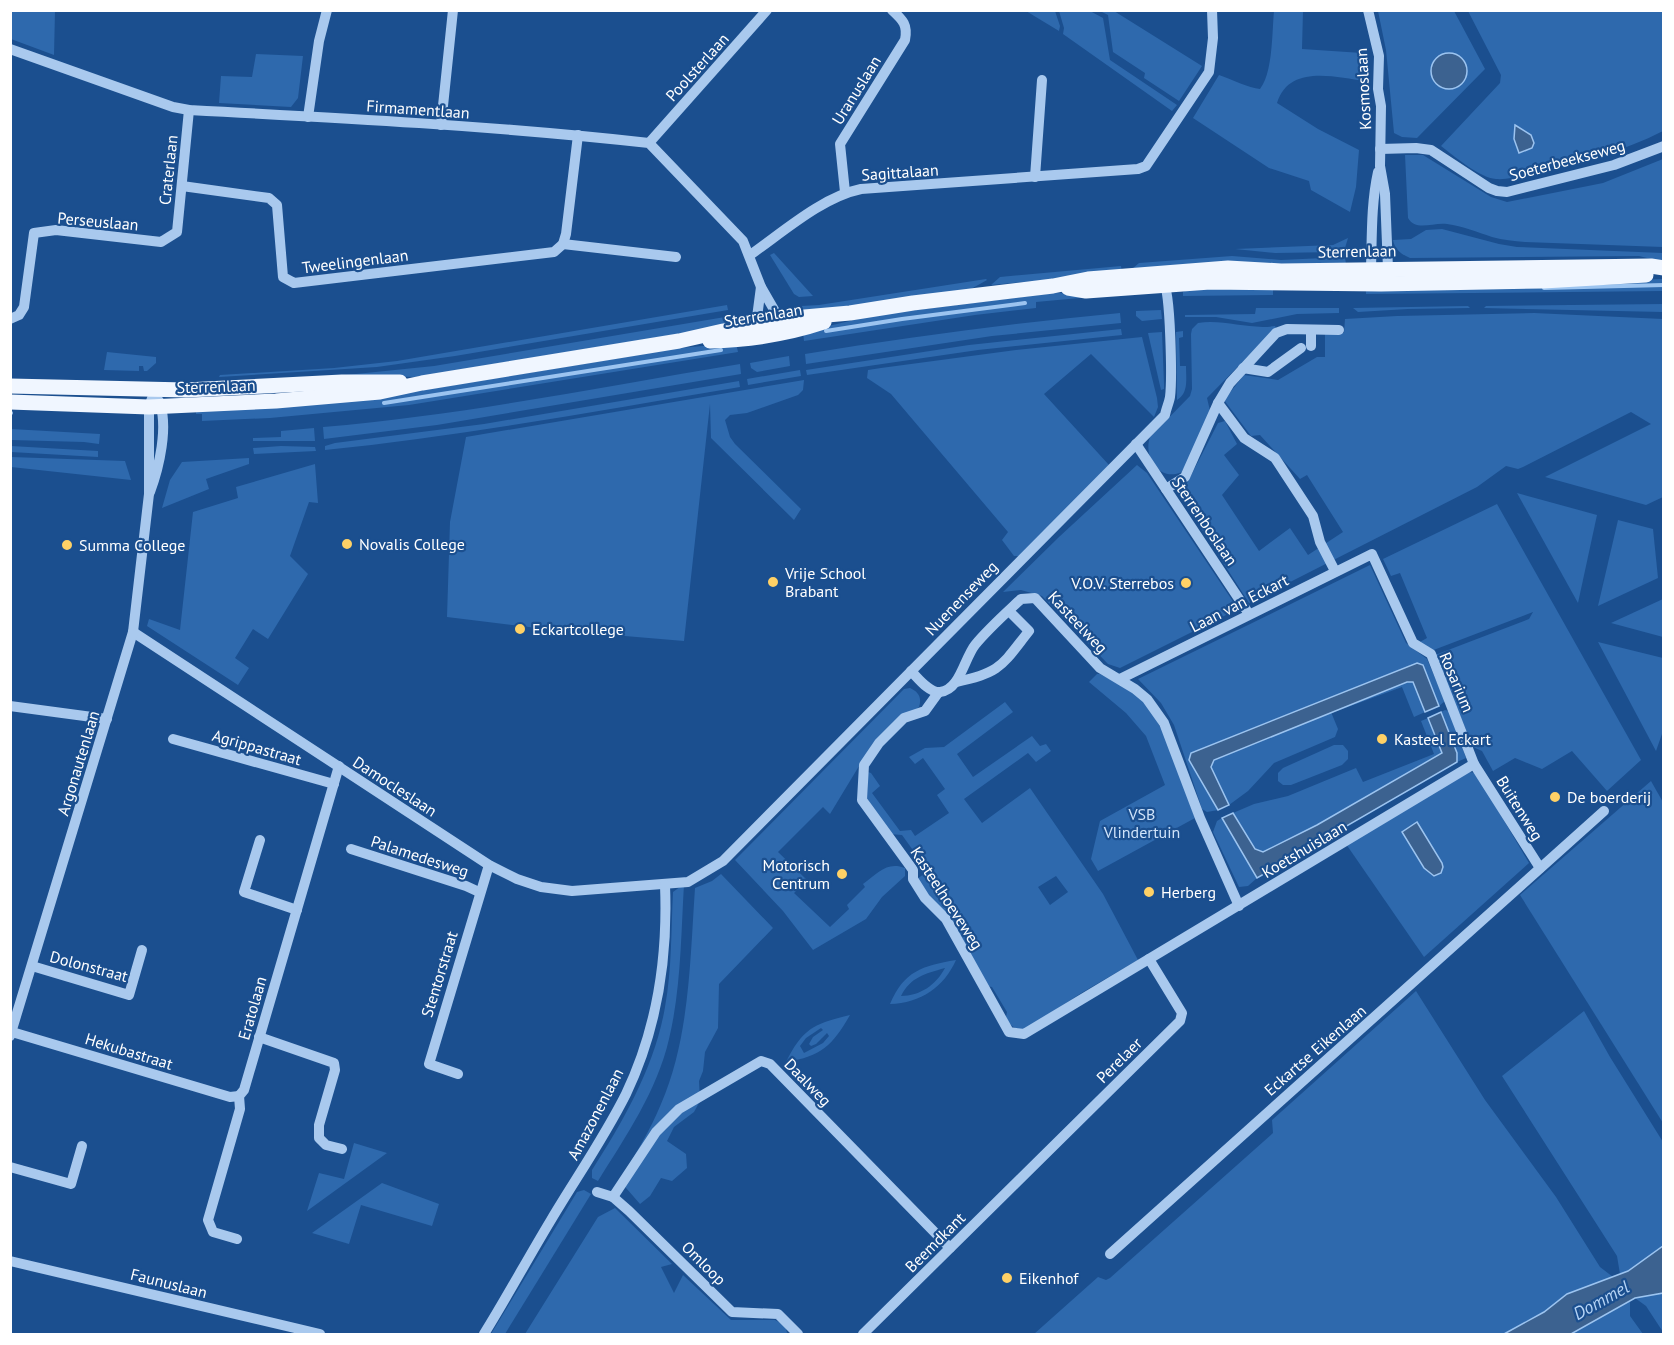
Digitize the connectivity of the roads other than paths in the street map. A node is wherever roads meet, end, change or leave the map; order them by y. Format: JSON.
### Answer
{"nodes":[{"id":1,"x":327,"y":10,"type":"edge"},
{"id":2,"x":453,"y":10,"type":"edge"},
{"id":3,"x":767,"y":10,"type":"edge"},
{"id":4,"x":892,"y":10,"type":"edge"},
{"id":5,"x":1212,"y":10,"type":"edge"},
{"id":6,"x":1368,"y":10,"type":"edge"},
{"id":7,"x":10,"y":49,"type":"edge"},
{"id":8,"x":1042,"y":80,"type":"dead end"},
{"id":9,"x":189,"y":110,"type":"junction"},
{"id":10,"x":308,"y":117,"type":"junction"},
{"id":11,"x":441,"y":125,"type":"junction"},
{"id":12,"x":578,"y":135,"type":"junction"},
{"id":13,"x":649,"y":143,"type":"junction"},
{"id":14,"x":1664,"y":146,"type":"edge"},
{"id":15,"x":1380,"y":149,"type":"junction"},
{"id":16,"x":1380,"y":166,"type":"junction"},
{"id":17,"x":1035,"y":177,"type":"junction"},
{"id":18,"x":182,"y":186,"type":"junction"},
{"id":19,"x":845,"y":192,"type":"junction"},
{"id":20,"x":177,"y":232,"type":"joint"},
{"id":21,"x":563,"y":244,"type":"junction"},
{"id":22,"x":750,"y":255,"type":"junction"},
{"id":23,"x":676,"y":257,"type":"dead end"},
{"id":24,"x":1664,"y":268,"type":"edge"},
{"id":25,"x":1371,"y":269,"type":"junction"},
{"id":26,"x":1388,"y":269,"type":"junction"},
{"id":27,"x":1664,"y":274,"type":"edge"},
{"id":28,"x":1161,"y":279,"type":"junction"},
{"id":29,"x":1382,"y":284,"type":"junction"},
{"id":30,"x":761,"y":287,"type":"junction"},
{"id":31,"x":850,"y":313,"type":"junction"},
{"id":32,"x":10,"y":319,"type":"edge"},
{"id":33,"x":780,"y":320,"type":"junction"},
{"id":34,"x":756,"y":325,"type":"junction"},
{"id":35,"x":1311,"y":330,"type":"junction"},
{"id":36,"x":1339,"y":330,"type":"dead end"},
{"id":37,"x":679,"y":341,"type":"junction"},
{"id":38,"x":1243,"y":368,"type":"junction"},
{"id":39,"x":422,"y":383,"type":"junction"},
{"id":40,"x":10,"y":386,"type":"edge"},
{"id":41,"x":155,"y":390,"type":"junction"},
{"id":42,"x":10,"y":402,"type":"edge"},
{"id":43,"x":1218,"y":403,"type":"junction"},
{"id":44,"x":155,"y":406,"type":"junction"},
{"id":45,"x":1136,"y":444,"type":"junction"},
{"id":46,"x":1166,"y":489,"type":"junction"},
{"id":47,"x":1372,"y":554,"type":"joint"},
{"id":48,"x":1335,"y":571,"type":"junction"},
{"id":49,"x":1009,"y":611,"type":"junction"},
{"id":50,"x":1249,"y":614,"type":"junction"},
{"id":51,"x":133,"y":632,"type":"junction"},
{"id":52,"x":911,"y":670,"type":"junction"},
{"id":53,"x":1120,"y":679,"type":"junction"},
{"id":54,"x":956,"y":682,"type":"junction"},
{"id":55,"x":938,"y":693,"type":"junction"},
{"id":56,"x":10,"y":706,"type":"edge"},
{"id":57,"x":107,"y":719,"type":"junction"},
{"id":58,"x":173,"y":739,"type":"dead end"},
{"id":59,"x":1474,"y":764,"type":"junction"},
{"id":60,"x":339,"y":766,"type":"junction"},
{"id":61,"x":334,"y":784,"type":"junction"},
{"id":62,"x":1604,"y":811,"type":"dead end"},
{"id":63,"x":260,"y":840,"type":"dead end"},
{"id":64,"x":351,"y":849,"type":"dead end"},
{"id":65,"x":489,"y":865,"type":"junction"},
{"id":66,"x":1540,"y":868,"type":"junction"},
{"id":67,"x":665,"y":885,"type":"junction"},
{"id":68,"x":479,"y":892,"type":"junction"},
{"id":69,"x":1239,"y":906,"type":"junction"},
{"id":70,"x":297,"y":910,"type":"junction"},
{"id":71,"x":142,"y":950,"type":"dead end"},
{"id":72,"x":1149,"y":959,"type":"junction"},
{"id":73,"x":32,"y":966,"type":"junction"},
{"id":74,"x":11,"y":1034,"type":"edge"},
{"id":75,"x":259,"y":1038,"type":"junction"},
{"id":76,"x":458,"y":1074,"type":"dead end"},
{"id":77,"x":238,"y":1096,"type":"junction"},
{"id":78,"x":82,"y":1146,"type":"dead end"},
{"id":79,"x":342,"y":1149,"type":"dead end"},
{"id":80,"x":10,"y":1167,"type":"edge"},
{"id":81,"x":1028,"y":1172,"type":"joint"},
{"id":82,"x":597,"y":1192,"type":"dead end"},
{"id":83,"x":613,"y":1197,"type":"junction"},
{"id":84,"x":237,"y":1239,"type":"dead end"},
{"id":85,"x":950,"y":1248,"type":"junction"},
{"id":86,"x":1110,"y":1254,"type":"dead end"},
{"id":87,"x":10,"y":1261,"type":"edge"},
{"id":88,"x":320,"y":1335,"type":"edge"},
{"id":89,"x":484,"y":1335,"type":"edge"},
{"id":90,"x":798,"y":1335,"type":"edge"},
{"id":91,"x":863,"y":1335,"type":"edge"}],
"edges":[{"from":1,"to":10,"type":"street"},
{"from":2,"to":11,"type":"street"},
{"from":3,"to":13,"type":"street","name":"Poolsterlaan"},
{"from":4,"to":19,"type":"street","name":"Uranuslaan"},
{"from":5,"to":17,"type":"street","name":"Sagittalaan"},
{"from":6,"to":15,"type":"street","name":"Kosmoslaan"},
{"from":7,"to":9,"type":"street","name":"Firmamentlaan"},
{"from":8,"to":17,"type":"street"},
{"from":9,"to":10,"type":"street","name":"Firmamentlaan"},
{"from":9,"to":18,"type":"street","name":"Craterlaan"},
{"from":10,"to":11,"type":"street","name":"Firmamentlaan"},
{"from":11,"to":12,"type":"street","name":"Firmamentlaan"},
{"from":12,"to":13,"type":"street","name":"Firmamentlaan"},
{"from":12,"to":21,"type":"street"},
{"from":13,"to":22,"type":"street"},
{"from":14,"to":15,"type":"street","name":"Soeterbeekseweg"},
{"from":15,"to":16,"type":"street","name":"Kosmoslaan"},
{"from":16,"to":25,"type":"street","name":"Kosmoslaan"},
{"from":16,"to":26,"type":"street","name":"Kosmoslaan"},
{"from":17,"to":19,"type":"street","name":"Sagittalaan"},
{"from":18,"to":20,"type":"street","name":"Craterlaan"},
{"from":18,"to":21,"type":"street","name":"Tweelingenlaan"},
{"from":19,"to":22,"type":"street","name":"Sagittalaan"},
{"from":20,"to":32,"type":"street","name":"Perseuslaan"},
{"from":21,"to":23,"type":"street","name":"Tweelingenlaan"},
{"from":22,"to":30,"type":"street"},
{"from":24,"to":26,"type":"main road","name":"Sterrenlaan"},
{"from":25,"to":26,"type":"main road","name":"Sterrenlaan"},
{"from":25,"to":28,"type":"main road","name":"Sterrenlaan"},
{"from":25,"to":29,"type":"street"},
{"from":26,"to":29,"type":"street","name":"Kosmoslaan"},
{"from":27,"to":29,"type":"main road","name":"Sterrenlaan"},
{"from":28,"to":29,"type":"main road","name":"Sterrenlaan"},
{"from":28,"to":31,"type":"main road","name":"Sterrenlaan"},
{"from":28,"to":45,"type":"street","name":"Nuenenseweg"},
{"from":30,"to":33,"type":"street"},
{"from":30,"to":34,"type":"street"},
{"from":31,"to":33,"type":"main road","name":"Sterrenlaan"},
{"from":31,"to":37,"type":"main road","name":"Sterrenlaan"},
{"from":33,"to":34,"type":"main road","name":"Sterrenlaan"},
{"from":34,"to":37,"type":"main road","name":"Sterrenlaan"},
{"from":35,"to":36,"type":"street"},
{"from":35,"to":38,"type":"street"},
{"from":35,"to":38,"type":"street"},
{"from":37,"to":39,"type":"main road","name":"Sterrenlaan"},
{"from":38,"to":43,"type":"street"},
{"from":39,"to":41,"type":"main road","name":"Sterrenlaan"},
{"from":39,"to":44,"type":"main road","name":"Sterrenlaan"},
{"from":40,"to":41,"type":"main road","name":"Sterrenlaan"},
{"from":41,"to":44,"type":"street","name":"Argonautenlaan"},
{"from":42,"to":44,"type":"main road","name":"Sterrenlaan"},
{"from":43,"to":46,"type":"street"},
{"from":43,"to":48,"type":"street"},
{"from":44,"to":51,"type":"street","name":"Argonautenlaan"},
{"from":45,"to":46,"type":"street","name":"Sterrenboslaan"},
{"from":45,"to":52,"type":"street","name":"Nuenenseweg"},
{"from":46,"to":50,"type":"street","name":"Sterrenboslaan"},
{"from":47,"to":48,"type":"street","name":"Laan van Eckart"},
{"from":47,"to":59,"type":"street","name":"Rosarium"},
{"from":48,"to":50,"type":"street","name":"Laan van Eckart"},
{"from":49,"to":53,"type":"street","name":"Kasteelweg"},
{"from":49,"to":54,"type":"street","name":"Kasteelweg"},
{"from":49,"to":54,"type":"street"},
{"from":50,"to":53,"type":"street","name":"Laan van Eckart"},
{"from":51,"to":57,"type":"street","name":"Argonautenlaan"},
{"from":51,"to":60,"type":"street","name":"Damocleslaan"},
{"from":52,"to":55,"type":"street"},
{"from":52,"to":67,"type":"street","name":"Nuenenseweg"},
{"from":53,"to":69,"type":"street","name":"Kasteelweg"},
{"from":54,"to":55,"type":"street"},
{"from":55,"to":72,"type":"street","name":"Kasteelhoeveweg"},
{"from":56,"to":57,"type":"street"},
{"from":57,"to":73,"type":"street","name":"Argonautenlaan"},
{"from":58,"to":61,"type":"street","name":"Agrippastraat"},
{"from":59,"to":66,"type":"street","name":"Buitenweg"},
{"from":59,"to":69,"type":"street","name":"Koetshuislaan"},
{"from":60,"to":61,"type":"street","name":"Eratolaan"},
{"from":60,"to":65,"type":"street","name":"Damocleslaan"},
{"from":61,"to":70,"type":"street","name":"Eratolaan"},
{"from":62,"to":66,"type":"street","name":"Eckartse Eikenlaan"},
{"from":63,"to":70,"type":"street"},
{"from":64,"to":68,"type":"street","name":"Palamedesweg"},
{"from":65,"to":67,"type":"street","name":"Damocleslaan"},
{"from":65,"to":68,"type":"street","name":"Stentorstraat"},
{"from":66,"to":86,"type":"street","name":"Eckartse Eikenlaan"},
{"from":67,"to":89,"type":"street","name":"Amazonenlaan"},
{"from":68,"to":76,"type":"street","name":"Stentorstraat"},
{"from":69,"to":72,"type":"street","name":"Koetshuislaan"},
{"from":70,"to":75,"type":"street","name":"Eratolaan"},
{"from":71,"to":73,"type":"street","name":"Dolonstraat"},
{"from":72,"to":81,"type":"street","name":"Perelaer"},
{"from":73,"to":74,"type":"street","name":"Argonautenlaan"},
{"from":74,"to":77,"type":"street","name":"Hekubastraat"},
{"from":75,"to":77,"type":"street","name":"Eratolaan"},
{"from":75,"to":79,"type":"street"},
{"from":77,"to":84,"type":"street","name":"Eratolaan"},
{"from":78,"to":80,"type":"street"},
{"from":81,"to":85,"type":"street","name":"Beemdkant"},
{"from":82,"to":83,"type":"street","name":"Omloop"},
{"from":83,"to":85,"type":"street","name":"Daalweg"},
{"from":83,"to":90,"type":"street","name":"Omloop"},
{"from":85,"to":91,"type":"street","name":"Beemdkant"},
{"from":87,"to":88,"type":"street","name":"Faunuslaan"}]}
